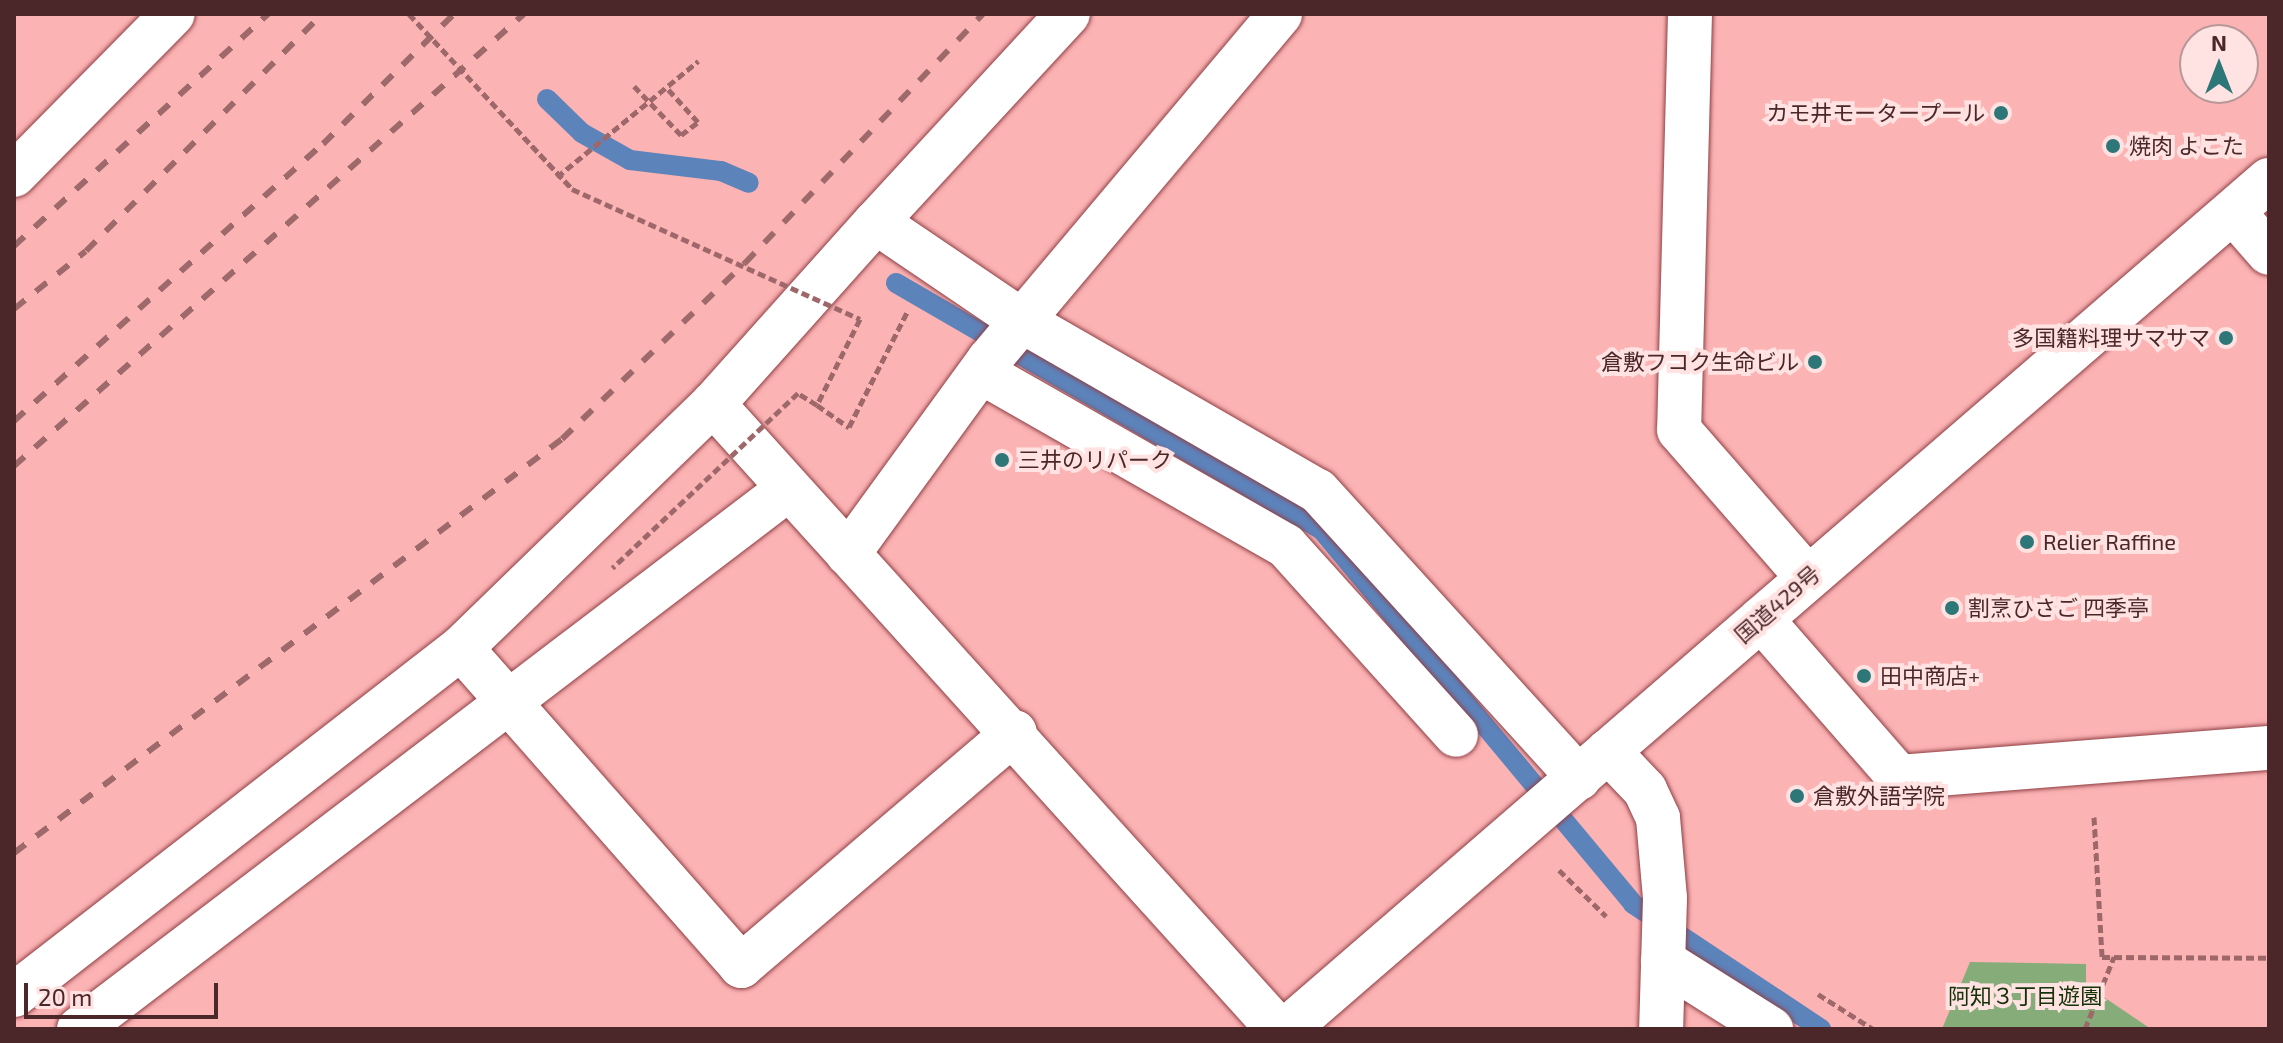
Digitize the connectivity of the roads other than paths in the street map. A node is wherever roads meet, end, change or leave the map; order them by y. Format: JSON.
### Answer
{"nodes":[{"id":1,"x":173,"y":14,"type":"edge"},
{"id":2,"x":1068,"y":14,"type":"edge"},
{"id":3,"x":1280,"y":14,"type":"edge"},
{"id":4,"x":1690,"y":14,"type":"edge"},
{"id":5,"x":15,"y":172,"type":"edge"},
{"id":6,"x":2269,"y":180,"type":"edge"},
{"id":7,"x":2234,"y":213,"type":"junction"},
{"id":8,"x":876,"y":222,"type":"junction"},
{"id":9,"x":2269,"y":253,"type":"edge"},
{"id":10,"x":1001,"y":346,"type":"junction"},
{"id":11,"x":713,"y":404,"type":"junction"},
{"id":12,"x":788,"y":489,"type":"junction"},
{"id":13,"x":848,"y":554,"type":"junction"},
{"id":14,"x":1808,"y":578,"type":"junction"},
{"id":15,"x":1761,"y":619,"type":"junction"},
{"id":16,"x":461,"y":648,"type":"junction"},
{"id":17,"x":508,"y":703,"type":"junction"},
{"id":18,"x":1015,"y":732,"type":"junction"},
{"id":19,"x":1456,"y":735,"type":"dead end"},
{"id":20,"x":2269,"y":748,"type":"edge"},
{"id":21,"x":1571,"y":784,"type":"junction"},
{"id":22,"x":1663,"y":954,"type":"junction"},
{"id":23,"x":14,"y":995,"type":"edge"},
{"id":24,"x":79,"y":1029,"type":"edge"},
{"id":25,"x":1278,"y":1029,"type":"edge"},
{"id":26,"x":1287,"y":1029,"type":"edge"},
{"id":27,"x":1661,"y":1029,"type":"edge"},
{"id":28,"x":1771,"y":1029,"type":"edge"}],
"edges":[{"from":1,"to":5,"type":"main road"},
{"from":2,"to":8,"type":"main road"},
{"from":3,"to":10,"type":"main road"},
{"from":4,"to":14,"type":"main road"},
{"from":6,"to":7,"type":"main road","name":"国道429号"},
{"from":7,"to":9,"type":"main road"},
{"from":7,"to":14,"type":"main road","name":"国道429号"},
{"from":8,"to":10,"type":"main road"},
{"from":8,"to":11,"type":"main road"},
{"from":10,"to":13,"type":"main road"},
{"from":10,"to":19,"type":"main road"},
{"from":10,"to":21,"type":"main road"},
{"from":11,"to":12,"type":"main road"},
{"from":11,"to":16,"type":"main road"},
{"from":12,"to":13,"type":"main road"},
{"from":12,"to":17,"type":"main road"},
{"from":13,"to":18,"type":"main road"},
{"from":14,"to":15,"type":"main road","name":"国道429号"},
{"from":15,"to":20,"type":"main road"},
{"from":15,"to":21,"type":"main road","name":"国道429号"},
{"from":16,"to":17,"type":"main road"},
{"from":16,"to":23,"type":"main road"},
{"from":17,"to":18,"type":"main road"},
{"from":17,"to":24,"type":"main road"},
{"from":18,"to":25,"type":"main road"},
{"from":21,"to":22,"type":"main road"},
{"from":21,"to":26,"type":"main road","name":"国道429号"},
{"from":22,"to":27,"type":"main road"},
{"from":22,"to":28,"type":"main road"}]}
